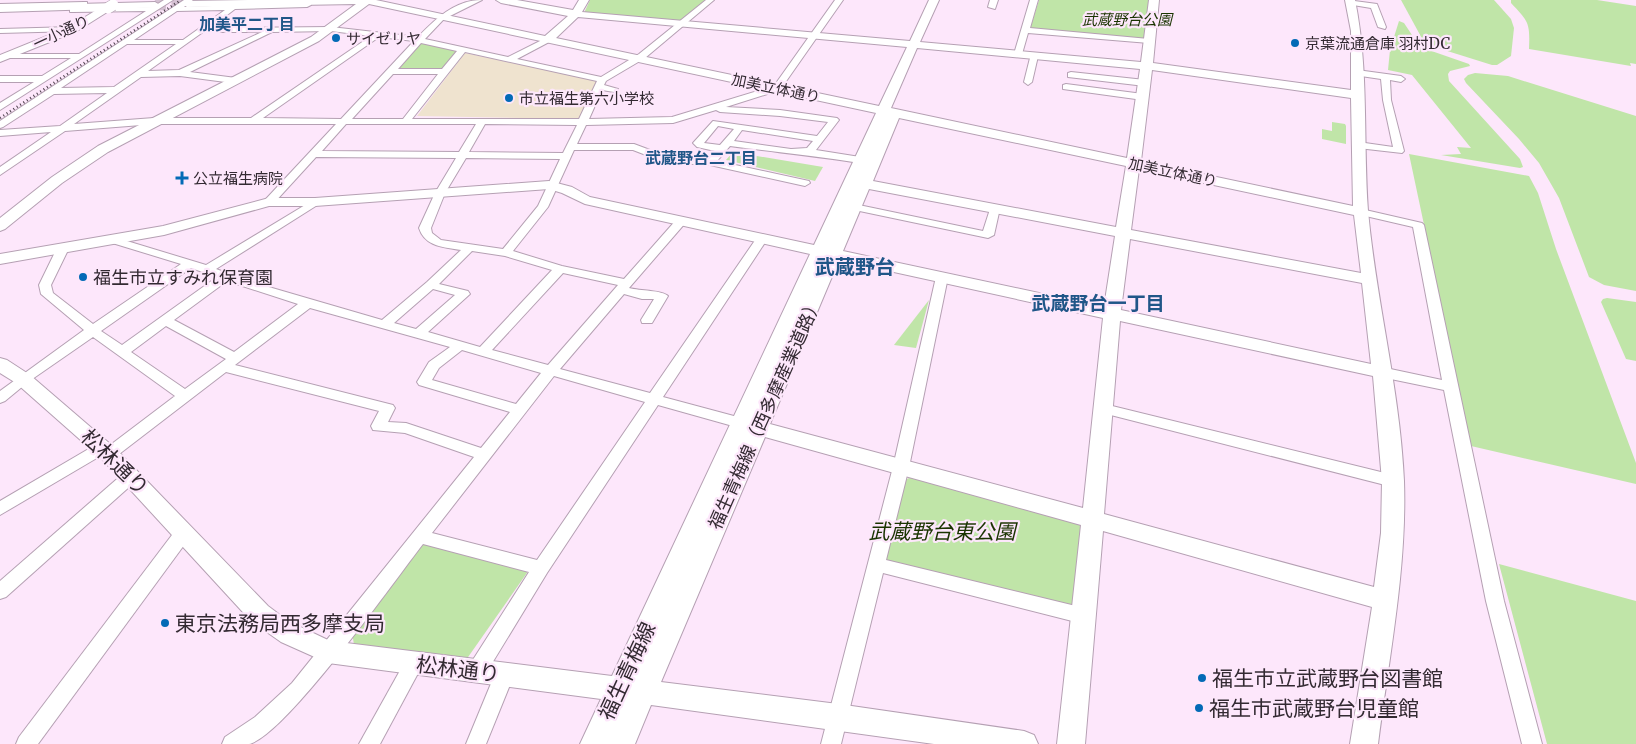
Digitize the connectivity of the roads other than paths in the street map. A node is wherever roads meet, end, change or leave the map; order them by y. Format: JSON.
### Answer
{"nodes":[{"id":1,"x":244,"y":0,"type":"edge"},
{"id":2,"x":257,"y":0,"type":"edge"},
{"id":3,"x":367,"y":0,"type":"edge"},
{"id":4,"x":478,"y":0,"type":"edge"},
{"id":5,"x":501,"y":0,"type":"edge"},
{"id":6,"x":584,"y":0,"type":"edge"},
{"id":7,"x":710,"y":0,"type":"edge"},
{"id":8,"x":839,"y":0,"type":"edge"},
{"id":9,"x":934,"y":0,"type":"edge"},
{"id":10,"x":944,"y":0,"type":"edge"},
{"id":11,"x":1034,"y":0,"type":"edge"},
{"id":12,"x":1154,"y":0,"type":"edge"},
{"id":13,"x":308,"y":1,"type":"edge"},
{"id":14,"x":1350,"y":1,"type":"edge"},
{"id":15,"x":188,"y":2,"type":"edge"},
{"id":16,"x":161,"y":4,"type":"edge"},
{"id":17,"x":112,"y":5,"type":"edge"},
{"id":18,"x":2,"y":6,"type":"edge"},
{"id":19,"x":234,"y":7,"type":"junction"},
{"id":20,"x":177,"y":9,"type":"junction"},
{"id":21,"x":576,"y":14,"type":"junction"},
{"id":22,"x":441,"y":17,"type":"junction"},
{"id":23,"x":683,"y":23,"type":"junction"},
{"id":24,"x":1382,"y":27,"type":"dead end"},
{"id":25,"x":73,"y":29,"type":"junction"},
{"id":26,"x":203,"y":30,"type":"junction"},
{"id":27,"x":271,"y":30,"type":"junction"},
{"id":28,"x":331,"y":30,"type":"junction"},
{"id":29,"x":1026,"y":30,"type":"junction"},
{"id":30,"x":0,"y":31,"type":"edge"},
{"id":31,"x":378,"y":34,"type":"junction"},
{"id":32,"x":815,"y":35,"type":"junction"},
{"id":33,"x":420,"y":40,"type":"junction"},
{"id":34,"x":548,"y":40,"type":"junction"},
{"id":35,"x":1149,"y":41,"type":"junction"},
{"id":36,"x":125,"y":42,"type":"junction"},
{"id":37,"x":184,"y":42,"type":"junction"},
{"id":38,"x":919,"y":45,"type":"junction"},
{"id":39,"x":463,"y":50,"type":"junction"},
{"id":40,"x":1018,"y":54,"type":"junction"},
{"id":41,"x":81,"y":56,"type":"junction"},
{"id":42,"x":1034,"y":56,"type":"junction"},
{"id":43,"x":4,"y":58,"type":"edge"},
{"id":44,"x":638,"y":58,"type":"junction"},
{"id":45,"x":508,"y":60,"type":"junction"},
{"id":46,"x":1146,"y":66,"type":"junction"},
{"id":47,"x":391,"y":71,"type":"junction"},
{"id":48,"x":445,"y":72,"type":"junction"},
{"id":49,"x":180,"y":73,"type":"junction"},
{"id":50,"x":1356,"y":73,"type":"junction"},
{"id":51,"x":139,"y":74,"type":"junction"},
{"id":52,"x":1071,"y":74,"type":"dead end"},
{"id":53,"x":1385,"y":77,"type":"junction"},
{"id":54,"x":0,"y":79,"type":"edge"},
{"id":55,"x":44,"y":80,"type":"junction"},
{"id":56,"x":233,"y":80,"type":"junction"},
{"id":57,"x":1401,"y":80,"type":"dead end"},
{"id":58,"x":1028,"y":82,"type":"dead end"},
{"id":59,"x":1145,"y":83,"type":"junction"},
{"id":60,"x":600,"y":84,"type":"junction"},
{"id":61,"x":1066,"y":87,"type":"dead end"},
{"id":62,"x":777,"y":88,"type":"junction"},
{"id":63,"x":614,"y":89,"type":"dead end"},
{"id":64,"x":116,"y":90,"type":"junction"},
{"id":65,"x":53,"y":91,"type":"junction"},
{"id":66,"x":1358,"y":95,"type":"junction"},
{"id":67,"x":1143,"y":97,"type":"junction"},
{"id":68,"x":0,"y":108,"type":"edge"},
{"id":69,"x":713,"y":108,"type":"junction"},
{"id":70,"x":889,"y":112,"type":"junction"},
{"id":71,"x":682,"y":118,"type":"junction"},
{"id":72,"x":154,"y":121,"type":"junction"},
{"id":73,"x":252,"y":122,"type":"junction"},
{"id":74,"x":345,"y":122,"type":"junction"},
{"id":75,"x":406,"y":122,"type":"junction"},
{"id":76,"x":482,"y":122,"type":"junction"},
{"id":77,"x":583,"y":122,"type":"junction"},
{"id":78,"x":716,"y":123,"type":"junction"},
{"id":79,"x":0,"y":125,"type":"edge"},
{"id":80,"x":740,"y":127,"type":"junction"},
{"id":81,"x":60,"y":128,"type":"junction"},
{"id":82,"x":0,"y":133,"type":"edge"},
{"id":83,"x":819,"y":139,"type":"junction"},
{"id":84,"x":1358,"y":145,"type":"junction"},
{"id":85,"x":726,"y":146,"type":"junction"},
{"id":86,"x":569,"y":151,"type":"junction"},
{"id":87,"x":809,"y":152,"type":"junction"},
{"id":88,"x":316,"y":154,"type":"junction"},
{"id":89,"x":463,"y":154,"type":"junction"},
{"id":90,"x":860,"y":160,"type":"junction"},
{"id":91,"x":711,"y":162,"type":"junction"},
{"id":92,"x":1133,"y":163,"type":"junction"},
{"id":93,"x":0,"y":172,"type":"edge"},
{"id":94,"x":805,"y":183,"type":"dead end"},
{"id":95,"x":857,"y":183,"type":"junction"},
{"id":96,"x":553,"y":185,"type":"junction"},
{"id":97,"x":440,"y":193,"type":"junction"},
{"id":98,"x":269,"y":202,"type":"junction"},
{"id":99,"x":315,"y":202,"type":"junction"},
{"id":100,"x":854,"y":207,"type":"junction"},
{"id":101,"x":995,"y":208,"type":"junction"},
{"id":102,"x":1361,"y":212,"type":"junction"},
{"id":103,"x":681,"y":221,"type":"junction"},
{"id":104,"x":0,"y":226,"type":"edge"},
{"id":105,"x":1123,"y":233,"type":"junction"},
{"id":106,"x":762,"y":238,"type":"junction"},
{"id":107,"x":113,"y":240,"type":"junction"},
{"id":108,"x":62,"y":248,"type":"junction"},
{"id":109,"x":469,"y":248,"type":"junction"},
{"id":110,"x":506,"y":252,"type":"junction"},
{"id":111,"x":827,"y":252,"type":"junction"},
{"id":112,"x":0,"y":259,"type":"edge"},
{"id":113,"x":190,"y":263,"type":"junction"},
{"id":114,"x":208,"y":269,"type":"junction"},
{"id":115,"x":560,"y":269,"type":"junction"},
{"id":116,"x":226,"y":276,"type":"junction"},
{"id":117,"x":942,"y":277,"type":"junction"},
{"id":118,"x":1370,"y":280,"type":"junction"},
{"id":119,"x":431,"y":285,"type":"junction"},
{"id":120,"x":623,"y":286,"type":"junction"},
{"id":121,"x":308,"y":303,"type":"junction"},
{"id":122,"x":1113,"y":314,"type":"junction"},
{"id":123,"x":647,"y":320,"type":"dead end"},
{"id":124,"x":166,"y":321,"type":"junction"},
{"id":125,"x":385,"y":324,"type":"junction"},
{"id":126,"x":93,"y":331,"type":"junction"},
{"id":127,"x":419,"y":333,"type":"junction"},
{"id":128,"x":461,"y":345,"type":"junction"},
{"id":129,"x":484,"y":351,"type":"junction"},
{"id":130,"x":122,"y":352,"type":"junction"},
{"id":131,"x":230,"y":363,"type":"junction"},
{"id":132,"x":0,"y":364,"type":"edge"},
{"id":133,"x":551,"y":370,"type":"junction"},
{"id":134,"x":1381,"y":372,"type":"junction"},
{"id":135,"x":23,"y":379,"type":"junction"},
{"id":136,"x":0,"y":384,"type":"edge"},
{"id":137,"x":1449,"y":386,"type":"junction"},
{"id":138,"x":186,"y":397,"type":"junction"},
{"id":139,"x":0,"y":398,"type":"edge"},
{"id":140,"x":653,"y":399,"type":"junction"},
{"id":141,"x":1104,"y":409,"type":"junction"},
{"id":142,"x":520,"y":410,"type":"junction"},
{"id":143,"x":749,"y":426,"type":"junction"},
{"id":144,"x":105,"y":451,"type":"junction"},
{"id":145,"x":484,"y":455,"type":"junction"},
{"id":146,"x":901,"y":467,"type":"junction"},
{"id":147,"x":131,"y":476,"type":"junction"},
{"id":148,"x":1393,"y":481,"type":"junction"},
{"id":149,"x":0,"y":509,"type":"edge"},
{"id":150,"x":1091,"y":520,"type":"junction"},
{"id":151,"x":184,"y":532,"type":"junction"},
{"id":152,"x":421,"y":536,"type":"junction"},
{"id":153,"x":876,"y":564,"type":"junction"},
{"id":154,"x":541,"y":568,"type":"junction"},
{"id":155,"x":0,"y":592,"type":"edge"},
{"id":156,"x":660,"y":599,"type":"joint"},
{"id":157,"x":1385,"y":600,"type":"junction"},
{"id":158,"x":1084,"y":616,"type":"junction"},
{"id":159,"x":328,"y":652,"type":"junction"},
{"id":160,"x":414,"y":664,"type":"junction"},
{"id":161,"x":476,"y":672,"type":"junction"},
{"id":162,"x":504,"y":675,"type":"junction"},
{"id":163,"x":631,"y":691,"type":"junction"},
{"id":164,"x":838,"y":717,"type":"junction"},
{"id":165,"x":26,"y":744,"type":"edge"},
{"id":166,"x":232,"y":744,"type":"edge"},
{"id":167,"x":369,"y":744,"type":"edge"},
{"id":168,"x":476,"y":744,"type":"edge"},
{"id":169,"x":594,"y":744,"type":"edge"},
{"id":170,"x":621,"y":744,"type":"edge"},
{"id":171,"x":831,"y":744,"type":"edge"},
{"id":172,"x":1024,"y":744,"type":"edge"},
{"id":173,"x":1071,"y":744,"type":"edge"},
{"id":174,"x":1364,"y":744,"type":"edge"},
{"id":175,"x":1532,"y":744,"type":"edge"}],
"edges":[{"from":1,"to":2,"type":"street"},
{"from":1,"to":15,"type":"street"},
{"from":3,"to":13,"type":"street","name":"加美立体通り"},
{"from":3,"to":22,"type":"street","name":"加美立体通り"},
{"from":3,"to":28,"type":"street"},
{"from":4,"to":22,"type":"street"},
{"from":5,"to":21,"type":"street"},
{"from":6,"to":21,"type":"street"},
{"from":7,"to":23,"type":"street"},
{"from":8,"to":32,"type":"street"},
{"from":9,"to":38,"type":"street","name":"福生青梅線（西多摩産業道路）"},
{"from":10,"to":38,"type":"street","name":"福生青梅線（西多摩産業道路）"},
{"from":11,"to":29,"type":"street"},
{"from":12,"to":35,"type":"street"},
{"from":13,"to":15,"type":"street","name":"加美立体通り"},
{"from":13,"to":19,"type":"street"},
{"from":14,"to":24,"type":"street"},
{"from":14,"to":50,"type":"street"},
{"from":15,"to":20,"type":"street"},
{"from":16,"to":17,"type":"street"},
{"from":16,"to":17,"type":"street"},
{"from":16,"to":18,"type":"street"},
{"from":16,"to":41,"type":"street"},
{"from":17,"to":18,"type":"street"},
{"from":17,"to":25,"type":"street","name":"一小通り"},
{"from":19,"to":20,"type":"street"},
{"from":19,"to":26,"type":"street"},
{"from":20,"to":36,"type":"street"},
{"from":21,"to":23,"type":"street"},
{"from":21,"to":34,"type":"street"},
{"from":22,"to":33,"type":"street"},
{"from":22,"to":34,"type":"street","name":"加美立体通り"},
{"from":23,"to":32,"type":"street"},
{"from":23,"to":44,"type":"street"},
{"from":25,"to":30,"type":"street"},
{"from":25,"to":43,"type":"street","name":"一小通り"},
{"from":26,"to":27,"type":"street"},
{"from":26,"to":37,"type":"street"},
{"from":27,"to":28,"type":"street"},
{"from":27,"to":49,"type":"street"},
{"from":28,"to":31,"type":"street"},
{"from":28,"to":56,"type":"street"},
{"from":29,"to":35,"type":"street"},
{"from":29,"to":40,"type":"street"},
{"from":31,"to":33,"type":"street"},
{"from":31,"to":73,"type":"street"},
{"from":32,"to":38,"type":"street"},
{"from":32,"to":62,"type":"street"},
{"from":33,"to":39,"type":"street"},
{"from":33,"to":47,"type":"street"},
{"from":34,"to":44,"type":"street","name":"加美立体通り"},
{"from":34,"to":45,"type":"street"},
{"from":35,"to":46,"type":"street"},
{"from":36,"to":37,"type":"street"},
{"from":36,"to":65,"type":"street"},
{"from":37,"to":51,"type":"street"},
{"from":38,"to":40,"type":"street"},
{"from":38,"to":70,"type":"street","name":"福生青梅線（西多摩産業道路）"},
{"from":39,"to":45,"type":"street"},
{"from":39,"to":48,"type":"street"},
{"from":40,"to":42,"type":"street"},
{"from":41,"to":43,"type":"street"},
{"from":41,"to":55,"type":"street"},
{"from":42,"to":46,"type":"street"},
{"from":42,"to":58,"type":"street"},
{"from":44,"to":60,"type":"street"},
{"from":44,"to":62,"type":"street","name":"加美立体通り"},
{"from":45,"to":60,"type":"street"},
{"from":46,"to":59,"type":"street"},
{"from":46,"to":66,"type":"street"},
{"from":47,"to":48,"type":"street"},
{"from":47,"to":74,"type":"street"},
{"from":48,"to":75,"type":"street"},
{"from":49,"to":51,"type":"street"},
{"from":49,"to":56,"type":"street"},
{"from":50,"to":53,"type":"street"},
{"from":50,"to":66,"type":"street"},
{"from":51,"to":64,"type":"street"},
{"from":52,"to":59,"type":"street"},
{"from":53,"to":57,"type":"street"},
{"from":53,"to":84,"type":"street"},
{"from":54,"to":55,"type":"street"},
{"from":55,"to":68,"type":"street"},
{"from":56,"to":72,"type":"street"},
{"from":59,"to":67,"type":"street"},
{"from":60,"to":63,"type":"street"},
{"from":60,"to":77,"type":"street"},
{"from":61,"to":67,"type":"street"},
{"from":62,"to":69,"type":"street"},
{"from":62,"to":70,"type":"street","name":"加美立体通り"},
{"from":64,"to":65,"type":"street"},
{"from":64,"to":81,"type":"street"},
{"from":65,"to":79,"type":"street"},
{"from":66,"to":84,"type":"street"},
{"from":67,"to":92,"type":"street"},
{"from":69,"to":71,"type":"street"},
{"from":69,"to":83,"type":"street"},
{"from":70,"to":90,"type":"street","name":"福生青梅線（西多摩産業道路）"},
{"from":70,"to":92,"type":"street","name":"加美立体通り"},
{"from":70,"to":95,"type":"street","name":"福生青梅線（西多摩産業道路）"},
{"from":71,"to":77,"type":"street"},
{"from":71,"to":78,"type":"street"},
{"from":72,"to":73,"type":"street"},
{"from":72,"to":81,"type":"street"},
{"from":72,"to":104,"type":"street"},
{"from":73,"to":74,"type":"street"},
{"from":74,"to":75,"type":"street"},
{"from":74,"to":88,"type":"street"},
{"from":75,"to":76,"type":"street"},
{"from":76,"to":77,"type":"street"},
{"from":76,"to":89,"type":"street"},
{"from":77,"to":86,"type":"street"},
{"from":78,"to":80,"type":"street"},
{"from":78,"to":85,"type":"street"},
{"from":80,"to":83,"type":"street"},
{"from":80,"to":85,"type":"street"},
{"from":81,"to":82,"type":"street"},
{"from":81,"to":93,"type":"street"},
{"from":83,"to":87,"type":"street"},
{"from":84,"to":102,"type":"street"},
{"from":85,"to":87,"type":"street"},
{"from":85,"to":91,"type":"street"},
{"from":86,"to":89,"type":"street"},
{"from":86,"to":91,"type":"street"},
{"from":86,"to":96,"type":"street"},
{"from":87,"to":90,"type":"street"},
{"from":88,"to":89,"type":"street"},
{"from":88,"to":98,"type":"street"},
{"from":89,"to":97,"type":"street"},
{"from":90,"to":95,"type":"street","name":"福生青梅線（西多摩産業道路）"},
{"from":91,"to":94,"type":"street"},
{"from":92,"to":102,"type":"street","name":"加美立体通り"},
{"from":92,"to":105,"type":"street"},
{"from":95,"to":100,"type":"street","name":"福生青梅線（西多摩産業道路）"},
{"from":95,"to":101,"type":"street"},
{"from":95,"to":111,"type":"street","name":"福生青梅線（西多摩産業道路）"},
{"from":96,"to":97,"type":"street"},
{"from":96,"to":103,"type":"street"},
{"from":96,"to":110,"type":"street"},
{"from":97,"to":99,"type":"street"},
{"from":97,"to":109,"type":"street"},
{"from":98,"to":99,"type":"street"},
{"from":98,"to":107,"type":"street"},
{"from":99,"to":114,"type":"street"},
{"from":100,"to":101,"type":"street"},
{"from":100,"to":111,"type":"street","name":"福生青梅線（西多摩産業道路）"},
{"from":101,"to":105,"type":"street"},
{"from":102,"to":118,"type":"street"},
{"from":102,"to":137,"type":"street"},
{"from":103,"to":106,"type":"street"},
{"from":103,"to":120,"type":"street"},
{"from":105,"to":118,"type":"street"},
{"from":105,"to":122,"type":"street"},
{"from":106,"to":111,"type":"street"},
{"from":106,"to":140,"type":"street"},
{"from":107,"to":108,"type":"street"},
{"from":107,"to":113,"type":"street"},
{"from":108,"to":112,"type":"street"},
{"from":108,"to":126,"type":"street"},
{"from":109,"to":110,"type":"street"},
{"from":109,"to":119,"type":"street"},
{"from":110,"to":115,"type":"street"},
{"from":111,"to":117,"type":"street"},
{"from":111,"to":143,"type":"street","name":"福生青梅線（西多摩産業道路）"},
{"from":113,"to":114,"type":"street"},
{"from":113,"to":126,"type":"street"},
{"from":114,"to":116,"type":"street"},
{"from":115,"to":120,"type":"street"},
{"from":115,"to":129,"type":"street"},
{"from":116,"to":121,"type":"street"},
{"from":116,"to":124,"type":"street"},
{"from":117,"to":122,"type":"street"},
{"from":117,"to":146,"type":"street"},
{"from":118,"to":134,"type":"street"},
{"from":119,"to":125,"type":"street"},
{"from":119,"to":127,"type":"street"},
{"from":120,"to":123,"type":"street"},
{"from":120,"to":133,"type":"street"},
{"from":121,"to":125,"type":"street"},
{"from":121,"to":131,"type":"street"},
{"from":122,"to":134,"type":"street"},
{"from":122,"to":141,"type":"street"},
{"from":124,"to":130,"type":"street"},
{"from":124,"to":131,"type":"street"},
{"from":125,"to":127,"type":"street"},
{"from":126,"to":130,"type":"street"},
{"from":126,"to":135,"type":"street"},
{"from":127,"to":128,"type":"street"},
{"from":128,"to":129,"type":"street"},
{"from":128,"to":142,"type":"street"},
{"from":129,"to":133,"type":"street"},
{"from":130,"to":138,"type":"street"},
{"from":131,"to":138,"type":"street"},
{"from":131,"to":145,"type":"street"},
{"from":132,"to":135,"type":"street","name":"松林通り"},
{"from":133,"to":140,"type":"street"},
{"from":133,"to":142,"type":"street"},
{"from":134,"to":137,"type":"street"},
{"from":134,"to":148,"type":"street"},
{"from":135,"to":136,"type":"street"},
{"from":135,"to":139,"type":"street"},
{"from":135,"to":144,"type":"street","name":"松林通り"},
{"from":137,"to":175,"type":"street"},
{"from":138,"to":144,"type":"street"},
{"from":140,"to":143,"type":"street"},
{"from":140,"to":154,"type":"street"},
{"from":141,"to":148,"type":"street"},
{"from":141,"to":150,"type":"street"},
{"from":142,"to":145,"type":"street"},
{"from":143,"to":146,"type":"street"},
{"from":143,"to":156,"type":"street","name":"福生青梅線（西多摩産業道路）"},
{"from":143,"to":163,"type":"street","name":"福生青梅線（西多摩産業道路）"},
{"from":144,"to":147,"type":"street","name":"松林通り"},
{"from":144,"to":149,"type":"street"},
{"from":145,"to":152,"type":"street"},
{"from":146,"to":150,"type":"street"},
{"from":146,"to":153,"type":"street"},
{"from":147,"to":151,"type":"street","name":"松林通り"},
{"from":147,"to":155,"type":"street"},
{"from":148,"to":157,"type":"street"},
{"from":150,"to":157,"type":"street"},
{"from":150,"to":158,"type":"street"},
{"from":151,"to":159,"type":"street","name":"松林通り"},
{"from":151,"to":165,"type":"street"},
{"from":152,"to":154,"type":"street"},
{"from":152,"to":159,"type":"street"},
{"from":153,"to":158,"type":"street"},
{"from":153,"to":164,"type":"street"},
{"from":154,"to":161,"type":"street"},
{"from":156,"to":163,"type":"street","name":"福生青梅線"},
{"from":157,"to":174,"type":"street"},
{"from":158,"to":173,"type":"street"},
{"from":159,"to":160,"type":"street","name":"松林通り"},
{"from":159,"to":166,"type":"street"},
{"from":160,"to":161,"type":"street","name":"松林通り"},
{"from":160,"to":167,"type":"street"},
{"from":161,"to":162,"type":"street","name":"松林通り"},
{"from":162,"to":163,"type":"street","name":"松林通り"},
{"from":162,"to":168,"type":"street"},
{"from":163,"to":164,"type":"street","name":"松林通り"},
{"from":163,"to":169,"type":"street","name":"福生青梅線"},
{"from":163,"to":170,"type":"street","name":"福生青梅線（西多摩産業道路）"},
{"from":164,"to":171,"type":"street"},
{"from":164,"to":172,"type":"street","name":"松林通り"}]}
